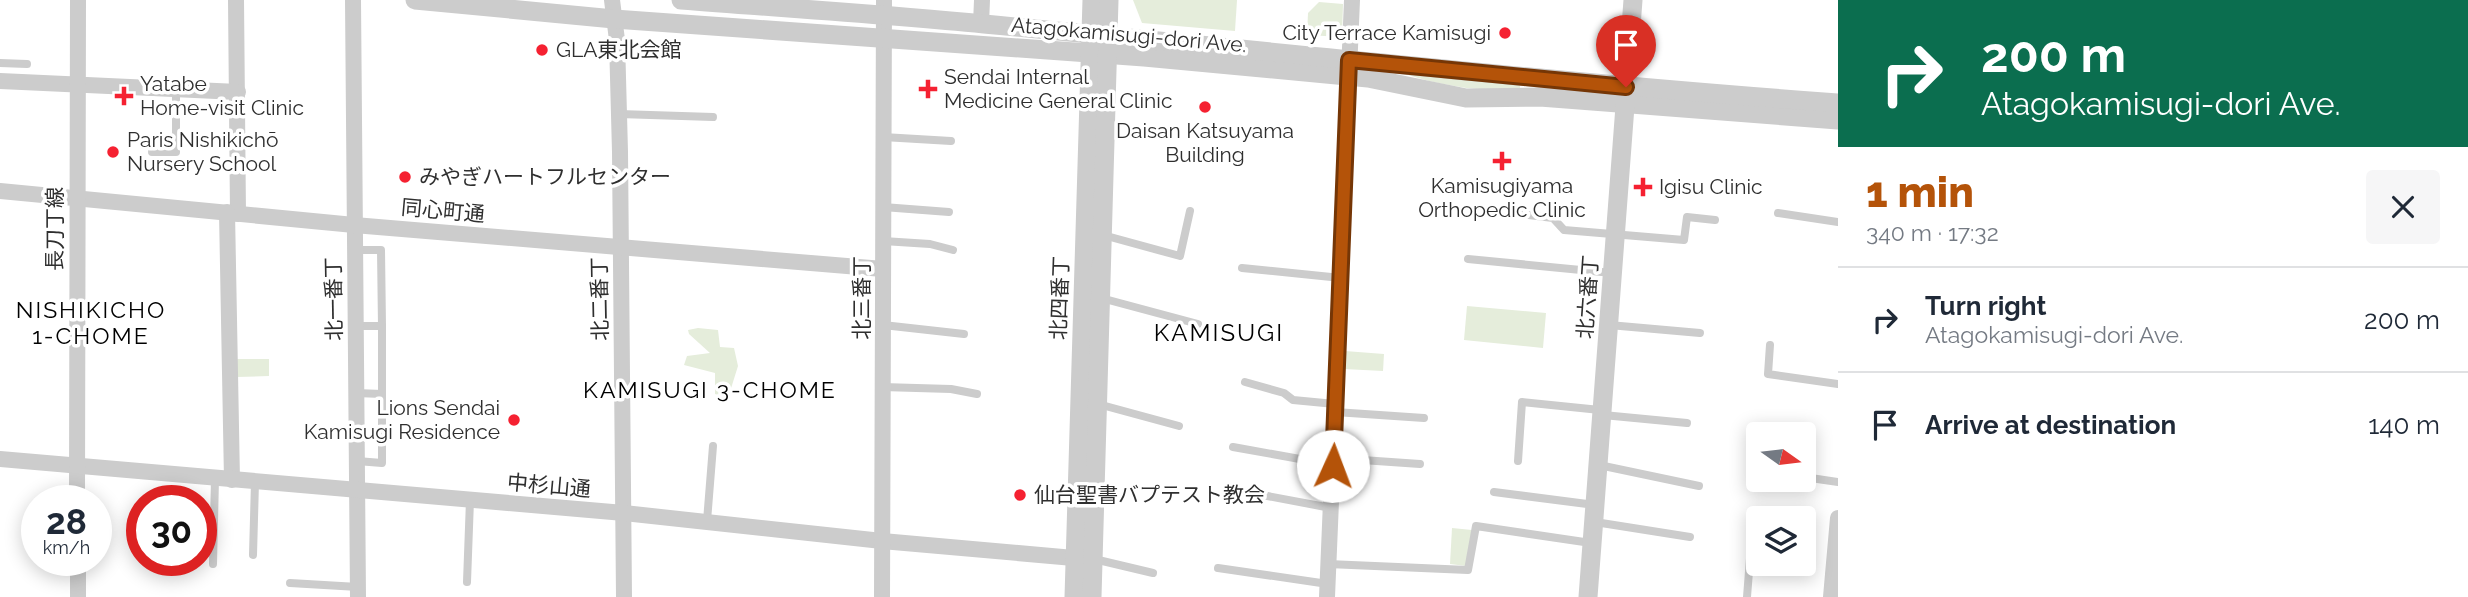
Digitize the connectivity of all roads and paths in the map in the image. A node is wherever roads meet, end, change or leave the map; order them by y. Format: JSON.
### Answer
{"nodes":[{"id":1,"x":78,"y":0,"type":"edge"},
{"id":2,"x":236,"y":0,"type":"edge"},
{"id":3,"x":353,"y":0,"type":"edge"},
{"id":4,"x":415,"y":0,"type":"edge"},
{"id":5,"x":681,"y":0,"type":"edge"},
{"id":6,"x":982,"y":0,"type":"edge"},
{"id":7,"x":1092,"y":0,"type":"edge"},
{"id":8,"x":1109,"y":0,"type":"edge"},
{"id":9,"x":1352,"y":0,"type":"edge"},
{"id":10,"x":1633,"y":0,"type":"edge"},
{"id":11,"x":884,"y":8,"type":"edge"},
{"id":12,"x":613,"y":10,"type":"edge"},
{"id":13,"x":981,"y":24,"type":"junction"},
{"id":14,"x":884,"y":38,"type":"junction"},
{"id":15,"x":1099,"y":45,"type":"junction"},
{"id":16,"x":0,"y":63,"type":"edge"},
{"id":17,"x":27,"y":64,"type":"dead end"},
{"id":18,"x":1349,"y":69,"type":"junction"},
{"id":19,"x":0,"y":81,"type":"edge"},
{"id":20,"x":78,"y":84,"type":"junction"},
{"id":21,"x":176,"y":89,"type":"junction"},
{"id":22,"x":238,"y":92,"type":"junction"},
{"id":23,"x":1625,"y":96,"type":"junction"},
{"id":24,"x":1838,"y":103,"type":"edge"},
{"id":25,"x":619,"y":114,"type":"junction"},
{"id":26,"x":713,"y":117,"type":"dead end"},
{"id":27,"x":1838,"y":120,"type":"edge"},
{"id":28,"x":883,"y":137,"type":"junction"},
{"id":29,"x":951,"y":141,"type":"dead end"},
{"id":30,"x":152,"y":152,"type":"dead end"},
{"id":31,"x":0,"y":191,"type":"edge"},
{"id":32,"x":76,"y":199,"type":"junction"},
{"id":33,"x":883,"y":207,"type":"junction"},
{"id":34,"x":1190,"y":211,"type":"dead end"},
{"id":35,"x":949,"y":212,"type":"dead end"},
{"id":36,"x":232,"y":213,"type":"junction"},
{"id":37,"x":1778,"y":213,"type":"dead end"},
{"id":38,"x":1519,"y":214,"type":"dead end"},
{"id":39,"x":1715,"y":220,"type":"dead end"},
{"id":40,"x":1838,"y":222,"type":"edge"},
{"id":41,"x":354,"y":225,"type":"junction"},
{"id":42,"x":1615,"y":234,"type":"junction"},
{"id":43,"x":1103,"y":235,"type":"junction"},
{"id":44,"x":883,"y":241,"type":"junction"},
{"id":45,"x":621,"y":248,"type":"junction"},
{"id":46,"x":354,"y":250,"type":"junction"},
{"id":47,"x":953,"y":250,"type":"dead end"},
{"id":48,"x":1468,"y":259,"type":"dead end"},
{"id":49,"x":1242,"y":268,"type":"dead end"},
{"id":50,"x":883,"y":269,"type":"junction"},
{"id":51,"x":1612,"y":273,"type":"junction"},
{"id":52,"x":1341,"y":278,"type":"junction"},
{"id":53,"x":1101,"y":298,"type":"junction"},
{"id":54,"x":1198,"y":324,"type":"dead end"},
{"id":55,"x":883,"y":325,"type":"junction"},
{"id":56,"x":1609,"y":325,"type":"junction"},
{"id":57,"x":355,"y":326,"type":"junction"},
{"id":58,"x":382,"y":326,"type":"junction"},
{"id":59,"x":1700,"y":333,"type":"dead end"},
{"id":60,"x":964,"y":334,"type":"dead end"},
{"id":61,"x":1770,"y":345,"type":"dead end"},
{"id":62,"x":1245,"y":382,"type":"dead end"},
{"id":63,"x":1838,"y":384,"type":"edge"},
{"id":64,"x":883,"y":387,"type":"junction"},
{"id":65,"x":356,"y":393,"type":"junction"},
{"id":66,"x":382,"y":394,"type":"junction"},
{"id":67,"x":977,"y":394,"type":"dead end"},
{"id":68,"x":1098,"y":404,"type":"junction"},
{"id":69,"x":1335,"y":408,"type":"junction"},
{"id":70,"x":1603,"y":412,"type":"junction"},
{"id":71,"x":1424,"y":418,"type":"dead end"},
{"id":72,"x":1687,"y":423,"type":"dead end"},
{"id":73,"x":1180,"y":426,"type":"dead end"},
{"id":74,"x":713,"y":446,"type":"dead end"},
{"id":75,"x":1233,"y":447,"type":"dead end"},
{"id":76,"x":0,"y":459,"type":"edge"},
{"id":77,"x":356,"y":461,"type":"junction"},
{"id":78,"x":1518,"y":461,"type":"dead end"},
{"id":79,"x":1333,"y":462,"type":"junction"},
{"id":80,"x":1420,"y":464,"type":"dead end"},
{"id":81,"x":1599,"y":465,"type":"junction"},
{"id":82,"x":76,"y":466,"type":"junction"},
{"id":83,"x":215,"y":479,"type":"junction"},
{"id":84,"x":1816,"y":479,"type":"edge"},
{"id":85,"x":232,"y":480,"type":"junction"},
{"id":86,"x":255,"y":482,"type":"junction"},
{"id":87,"x":1838,"y":482,"type":"edge"},
{"id":88,"x":77,"y":485,"type":"edge"},
{"id":89,"x":215,"y":485,"type":"edge"},
{"id":90,"x":1699,"y":486,"type":"dead end"},
{"id":91,"x":357,"y":491,"type":"junction"},
{"id":92,"x":1493,"y":492,"type":"dead end"},
{"id":93,"x":1257,"y":494,"type":"dead end"},
{"id":94,"x":470,"y":500,"type":"junction"},
{"id":95,"x":1331,"y":508,"type":"junction"},
{"id":96,"x":624,"y":513,"type":"junction"},
{"id":97,"x":1596,"y":514,"type":"junction"},
{"id":98,"x":1838,"y":518,"type":"edge"},
{"id":99,"x":707,"y":521,"type":"junction"},
{"id":100,"x":1690,"y":537,"type":"dead end"},
{"id":101,"x":881,"y":541,"type":"junction"},
{"id":102,"x":1593,"y":543,"type":"junction"},
{"id":103,"x":253,"y":555,"type":"dead end"},
{"id":104,"x":1084,"y":559,"type":"junction"},
{"id":105,"x":1328,"y":564,"type":"junction"},
{"id":106,"x":1218,"y":568,"type":"dead end"},
{"id":107,"x":1153,"y":573,"type":"dead end"},
{"id":108,"x":78,"y":576,"type":"edge"},
{"id":109,"x":1749,"y":576,"type":"edge"},
{"id":110,"x":467,"y":582,"type":"dead end"},
{"id":111,"x":290,"y":583,"type":"dead end"},
{"id":112,"x":1327,"y":590,"type":"edge"},
{"id":113,"x":358,"y":592,"type":"edge"},
{"id":114,"x":78,"y":597,"type":"edge"},
{"id":115,"x":624,"y":597,"type":"edge"},
{"id":116,"x":882,"y":597,"type":"edge"},
{"id":117,"x":1074,"y":597,"type":"edge"},
{"id":118,"x":1092,"y":597,"type":"edge"},
{"id":119,"x":1588,"y":597,"type":"edge"},
{"id":120,"x":1747,"y":597,"type":"edge"},
{"id":121,"x":1831,"y":597,"type":"edge"}],
"edges":[{"from":1,"to":20,"type":"street","name":"長刀丁線"},
{"from":2,"to":22,"type":"street"},
{"from":3,"to":41,"type":"street","name":"北一番丁"},
{"from":4,"to":12,"type":"street","name":"Atagokamisugi-dori Ave."},
{"from":5,"to":11,"type":"street","name":"Atagokamisugi-dori Ave."},
{"from":6,"to":13,"type":"street"},
{"from":7,"to":15,"type":"street","name":"北四番丁"},
{"from":8,"to":15,"type":"street","name":"北四番丁"},
{"from":9,"to":18,"type":"street"},
{"from":10,"to":23,"type":"street","name":"北六番丁"},
{"from":11,"to":13,"type":"street","name":"Atagokamisugi-dori Ave."},
{"from":11,"to":14,"type":"street","name":"北三番丁"},
{"from":12,"to":14,"type":"street","name":"Atagokamisugi-dori Ave."},
{"from":12,"to":25,"type":"street","name":"北二番丁"},
{"from":13,"to":15,"type":"street","name":"Atagokamisugi-dori Ave."},
{"from":14,"to":15,"type":"street","name":"Atagokamisugi-dori Ave."},
{"from":14,"to":28,"type":"street","name":"北三番丁"},
{"from":15,"to":18,"type":"street","name":"Atagokamisugi-dori Ave."},
{"from":15,"to":43,"type":"street","name":"北四番丁"},
{"from":15,"to":104,"type":"street","name":"北四番丁"},
{"from":16,"to":17,"type":"lane"},
{"from":18,"to":23,"type":"street","name":"Atagokamisugi-dori Ave."},
{"from":18,"to":23,"type":"street","name":"Atagokamisugi-dori Ave."},
{"from":18,"to":52,"type":"street"},
{"from":19,"to":20,"type":"street"},
{"from":20,"to":21,"type":"street"},
{"from":20,"to":32,"type":"street","name":"長刀丁線"},
{"from":21,"to":22,"type":"street"},
{"from":21,"to":30,"type":"lane"},
{"from":22,"to":36,"type":"street"},
{"from":23,"to":24,"type":"street","name":"Atagokamisugi-dori Ave."},
{"from":23,"to":27,"type":"street","name":"Atagokamisugi-dori Ave."},
{"from":23,"to":42,"type":"street","name":"北六番丁"},
{"from":25,"to":26,"type":"lane"},
{"from":25,"to":45,"type":"street","name":"北二番丁"},
{"from":28,"to":29,"type":"lane"},
{"from":28,"to":33,"type":"street","name":"北三番丁"},
{"from":31,"to":32,"type":"street","name":"同心町通"},
{"from":32,"to":36,"type":"street","name":"同心町通"},
{"from":32,"to":82,"type":"street","name":"長刀丁線"},
{"from":33,"to":35,"type":"lane"},
{"from":33,"to":44,"type":"street","name":"北三番丁"},
{"from":34,"to":43,"type":"lane"},
{"from":36,"to":41,"type":"street","name":"同心町通"},
{"from":36,"to":85,"type":"street"},
{"from":37,"to":40,"type":"lane"},
{"from":38,"to":42,"type":"lane"},
{"from":39,"to":42,"type":"lane"},
{"from":41,"to":45,"type":"street","name":"同心町通"},
{"from":41,"to":46,"type":"street","name":"北一番丁"},
{"from":42,"to":51,"type":"street","name":"北六番丁"},
{"from":43,"to":53,"type":"street","name":"北四番丁"},
{"from":44,"to":47,"type":"lane"},
{"from":44,"to":50,"type":"street","name":"北三番丁"},
{"from":45,"to":50,"type":"street","name":"同心町通"},
{"from":45,"to":96,"type":"street","name":"北二番丁"},
{"from":46,"to":57,"type":"street","name":"北一番丁"},
{"from":46,"to":58,"type":"lane"},
{"from":48,"to":51,"type":"lane"},
{"from":49,"to":52,"type":"lane"},
{"from":50,"to":55,"type":"street","name":"北三番丁"},
{"from":51,"to":56,"type":"street","name":"北六番丁"},
{"from":52,"to":69,"type":"street"},
{"from":53,"to":54,"type":"lane"},
{"from":53,"to":68,"type":"street","name":"北四番丁"},
{"from":55,"to":60,"type":"lane"},
{"from":55,"to":64,"type":"street","name":"北三番丁"},
{"from":56,"to":59,"type":"lane"},
{"from":56,"to":70,"type":"street","name":"北六番丁"},
{"from":57,"to":58,"type":"lane"},
{"from":57,"to":65,"type":"street","name":"北一番丁"},
{"from":58,"to":66,"type":"lane"},
{"from":61,"to":63,"type":"lane"},
{"from":62,"to":69,"type":"lane"},
{"from":64,"to":67,"type":"lane"},
{"from":64,"to":101,"type":"street","name":"北三番丁"},
{"from":65,"to":66,"type":"lane"},
{"from":65,"to":77,"type":"street","name":"北一番丁"},
{"from":66,"to":77,"type":"lane"},
{"from":68,"to":73,"type":"lane"},
{"from":68,"to":104,"type":"street","name":"北四番丁"},
{"from":69,"to":71,"type":"lane"},
{"from":69,"to":79,"type":"street"},
{"from":70,"to":72,"type":"lane"},
{"from":70,"to":78,"type":"lane"},
{"from":70,"to":81,"type":"street","name":"北六番丁"},
{"from":74,"to":99,"type":"lane"},
{"from":75,"to":79,"type":"lane"},
{"from":76,"to":82,"type":"street","name":"中杉山通"},
{"from":77,"to":91,"type":"street","name":"北一番丁"},
{"from":79,"to":80,"type":"lane"},
{"from":79,"to":95,"type":"street"},
{"from":81,"to":90,"type":"lane"},
{"from":81,"to":97,"type":"street","name":"北六番丁"},
{"from":82,"to":83,"type":"street","name":"中杉山通"},
{"from":82,"to":88,"type":"street","name":"長刀丁線"},
{"from":83,"to":85,"type":"street","name":"中杉山通"},
{"from":83,"to":89,"type":"lane"},
{"from":84,"to":87,"type":"lane"},
{"from":85,"to":86,"type":"street","name":"中杉山通"},
{"from":86,"to":91,"type":"street","name":"中杉山通"},
{"from":86,"to":103,"type":"lane"},
{"from":91,"to":94,"type":"street","name":"中杉山通"},
{"from":91,"to":113,"type":"street","name":"北一番丁"},
{"from":92,"to":97,"type":"lane"},
{"from":93,"to":95,"type":"lane"},
{"from":94,"to":96,"type":"street","name":"中杉山通"},
{"from":94,"to":110,"type":"lane"},
{"from":95,"to":105,"type":"street"},
{"from":96,"to":99,"type":"street","name":"中杉山通"},
{"from":96,"to":115,"type":"street","name":"北二番丁"},
{"from":97,"to":100,"type":"lane"},
{"from":97,"to":102,"type":"street","name":"北六番丁"},
{"from":98,"to":121,"type":"street"},
{"from":99,"to":101,"type":"street","name":"中杉山通"},
{"from":101,"to":104,"type":"street","name":"中杉山通"},
{"from":101,"to":116,"type":"street","name":"北三番丁"},
{"from":102,"to":105,"type":"lane"},
{"from":102,"to":119,"type":"street","name":"北六番丁"},
{"from":104,"to":107,"type":"lane"},
{"from":104,"to":117,"type":"street","name":"北四番丁"},
{"from":104,"to":118,"type":"street","name":"北四番丁"},
{"from":105,"to":112,"type":"street"},
{"from":106,"to":112,"type":"lane"},
{"from":108,"to":114,"type":"street"},
{"from":109,"to":120,"type":"lane"},
{"from":111,"to":113,"type":"lane"}]}
